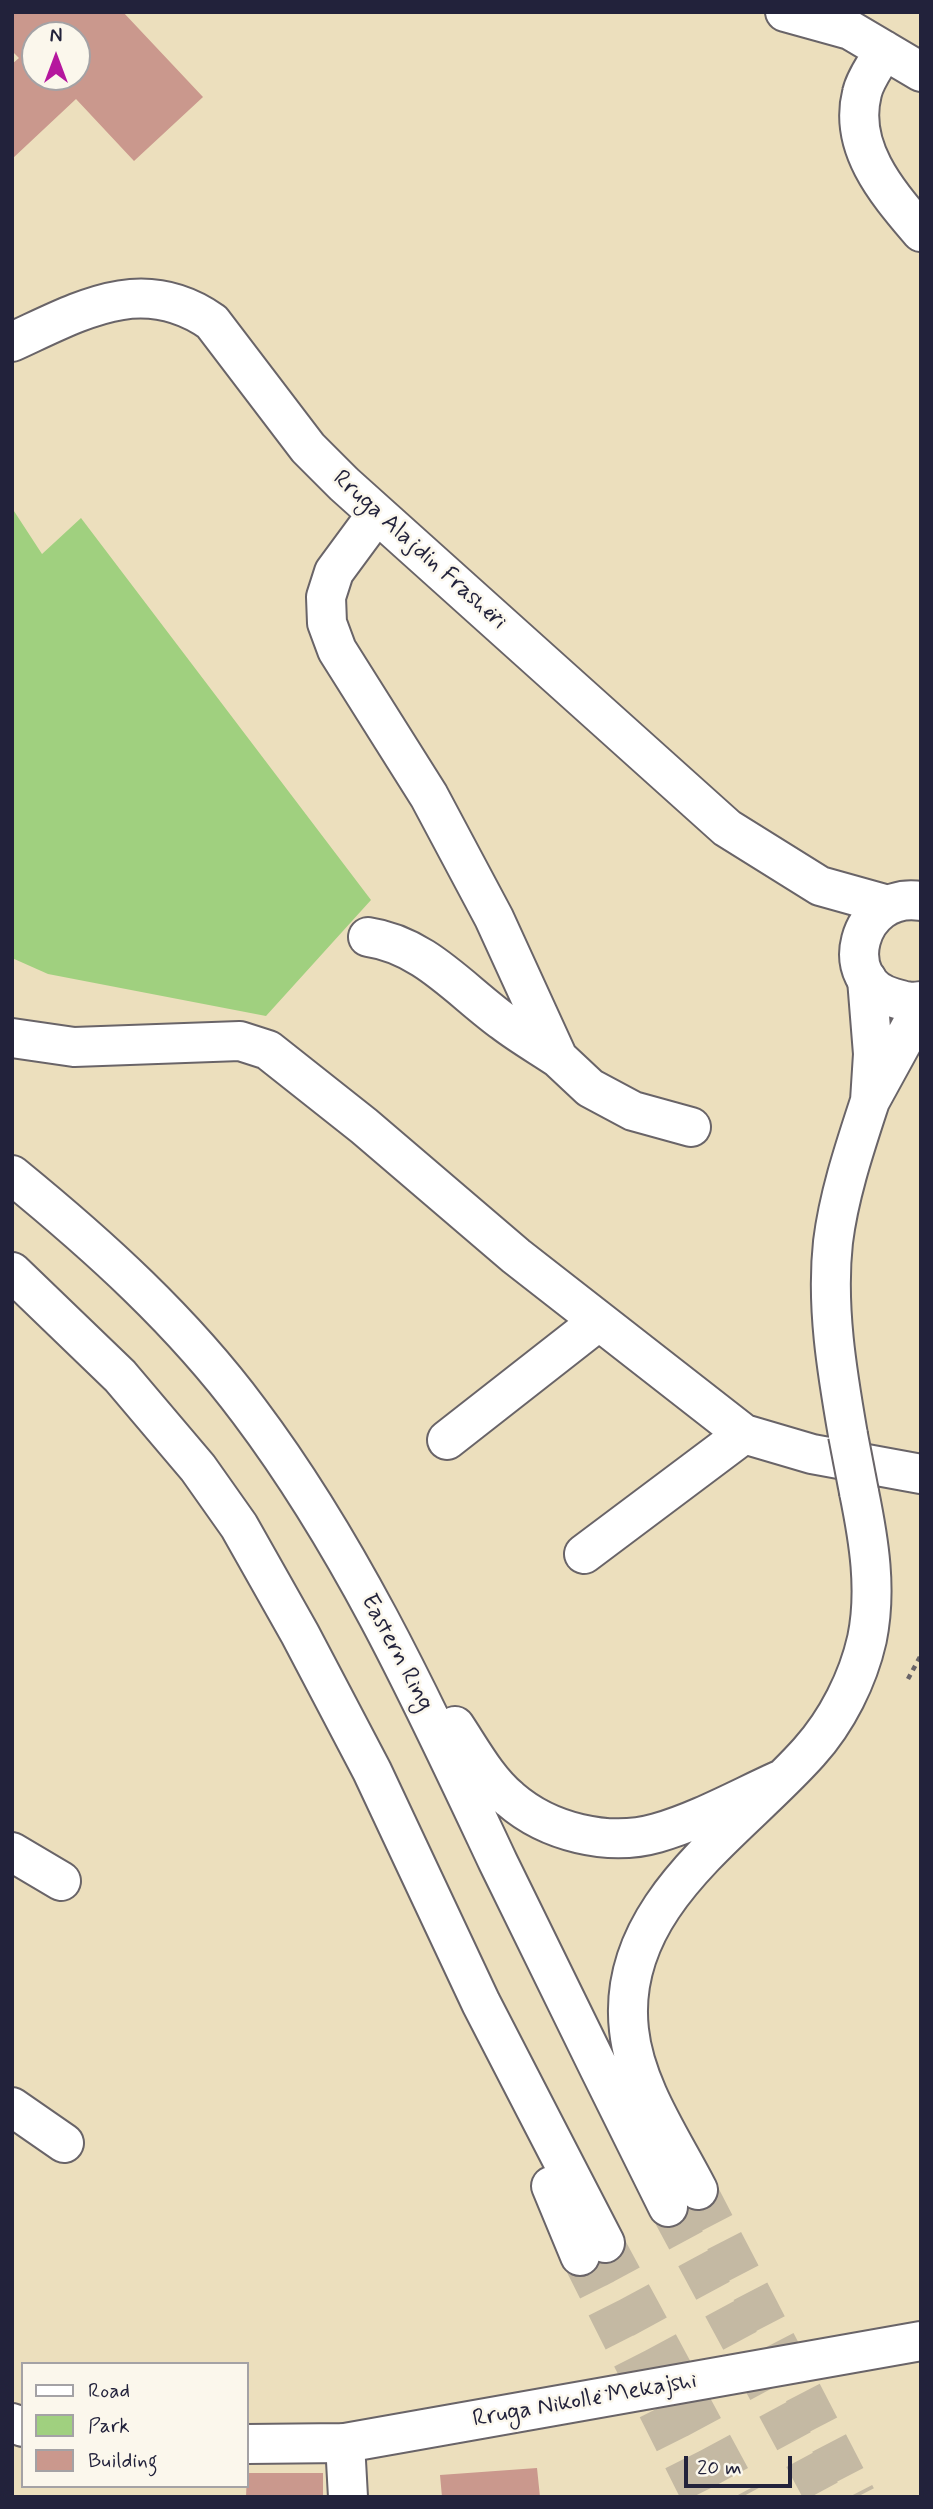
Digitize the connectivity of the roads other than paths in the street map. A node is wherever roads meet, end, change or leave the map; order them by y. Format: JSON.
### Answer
{"nodes":[{"id":1,"x":785,"y":12,"type":"edge"},
{"id":2,"x":884,"y":50,"type":"junction"},
{"id":3,"x":921,"y":72,"type":"edge"},
{"id":4,"x":921,"y":232,"type":"edge"},
{"id":5,"x":12,"y":342,"type":"edge"},
{"id":6,"x":376,"y":514,"type":"junction"},
{"id":7,"x":820,"y":886,"type":"junction"},
{"id":8,"x":904,"y":903,"type":"edge"},
{"id":9,"x":368,"y":937,"type":"dead end"},
{"id":10,"x":863,"y":962,"type":"junction"},
{"id":11,"x":921,"y":1001,"type":"edge"},
{"id":12,"x":921,"y":1009,"type":"edge"},
{"id":13,"x":12,"y":1038,"type":"edge"},
{"id":14,"x":558,"y":1058,"type":"junction"},
{"id":15,"x":870,"y":1101,"type":"junction"},
{"id":16,"x":691,"y":1127,"type":"dead end"},
{"id":17,"x":12,"y":1157,"type":"edge"},
{"id":18,"x":12,"y":1175,"type":"edge"},
{"id":19,"x":12,"y":1272,"type":"edge"},
{"id":20,"x":599,"y":1321,"type":"junction"},
{"id":21,"x":744,"y":1434,"type":"junction"},
{"id":22,"x":447,"y":1440,"type":"dead end"},
{"id":23,"x":921,"y":1474,"type":"edge"},
{"id":24,"x":584,"y":1554,"type":"dead end"},
{"id":25,"x":780,"y":1780,"type":"junction"},
{"id":26,"x":12,"y":1852,"type":"edge"},
{"id":27,"x":61,"y":1881,"type":"dead end"},
{"id":28,"x":12,"y":2107,"type":"edge"},
{"id":29,"x":64,"y":2143,"type":"dead end"},
{"id":30,"x":593,"y":2249,"type":"tunnel mouth"},
{"id":31,"x":921,"y":2341,"type":"edge"},
{"id":32,"x":345,"y":2443,"type":"junction"},
{"id":33,"x":248,"y":2444,"type":"edge"},
{"id":34,"x":348,"y":2497,"type":"edge"}],
"edges":[{"from":1,"to":2,"type":"main road"},
{"from":2,"to":3,"type":"main road"},
{"from":2,"to":4,"type":"main road"},
{"from":5,"to":6,"type":"main road","name":"Rruga Alajdin Frashëri"},
{"from":6,"to":7,"type":"main road","name":"Rruga Alajdin Frashëri"},
{"from":6,"to":14,"type":"main road"},
{"from":7,"to":8,"type":"main road","name":"Rruga Alajdin Frashëri"},
{"from":7,"to":10,"type":"main road","name":"Rruga Alajdin Frashëri"},
{"from":8,"to":10,"type":"main road","name":"Rruga Alajdin Frashëri"},
{"from":9,"to":14,"type":"main road"},
{"from":10,"to":11,"type":"main road","name":"Rruga Alajdin Frashëri"},
{"from":10,"to":15,"type":"main road"},
{"from":12,"to":15,"type":"main road"},
{"from":13,"to":20,"type":"main road"},
{"from":14,"to":16,"type":"main road"},
{"from":15,"to":25,"type":"main road","bridge":true},
{"from":17,"to":25,"type":"main road"},
{"from":18,"to":25,"type":"main road","name":"Eastern Ring"},
{"from":19,"to":30,"type":"main road"},
{"from":20,"to":21,"type":"main road"},
{"from":20,"to":22,"type":"main road"},
{"from":21,"to":23,"type":"main road"},
{"from":21,"to":24,"type":"main road"},
{"from":26,"to":27,"type":"main road"},
{"from":28,"to":29,"type":"main road"},
{"from":31,"to":32,"type":"main road","name":"Rruga Nikollë Mekajshi"},
{"from":32,"to":33,"type":"main road","name":"Rruga Nikollë Mekajshi"},
{"from":32,"to":34,"type":"main road"}]}
